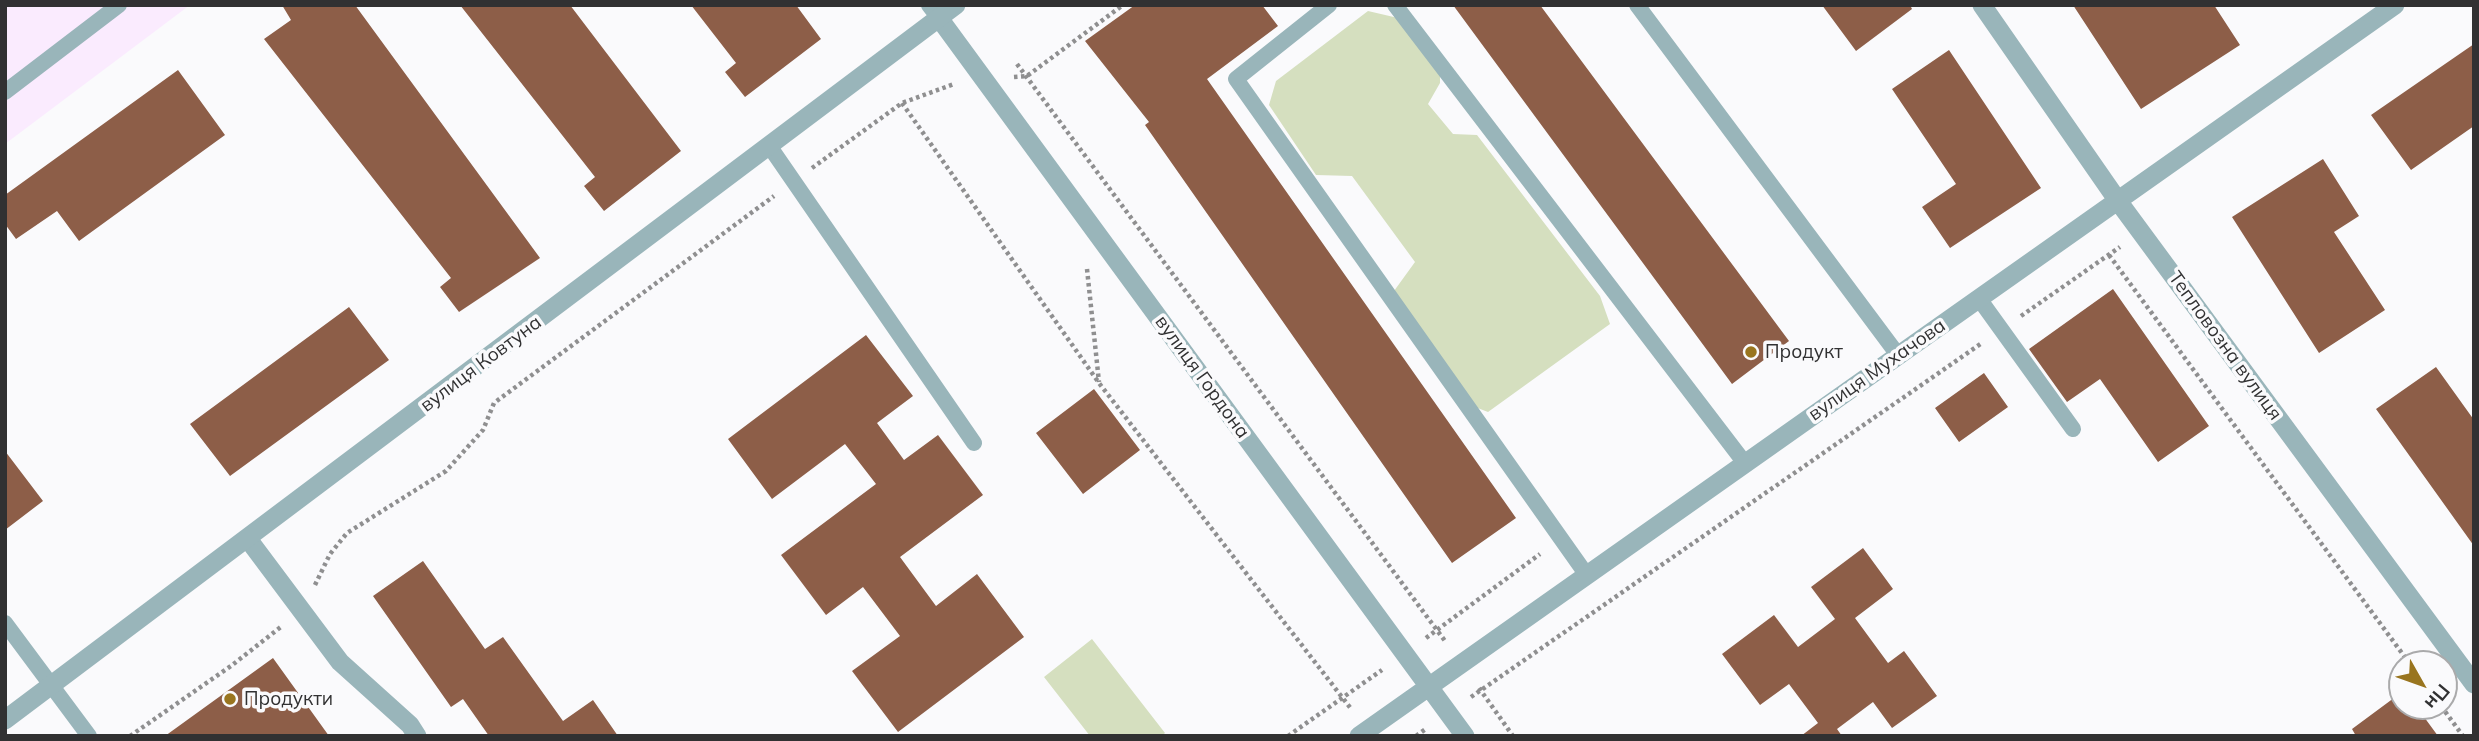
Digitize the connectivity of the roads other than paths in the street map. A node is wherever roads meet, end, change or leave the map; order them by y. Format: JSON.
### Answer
{"nodes":[{"id":1,"x":119,"y":5,"type":"edge"},
{"id":2,"x":956,"y":5,"type":"edge"},
{"id":3,"x":1329,"y":5,"type":"edge"},
{"id":4,"x":1395,"y":5,"type":"edge"},
{"id":5,"x":1637,"y":5,"type":"edge"},
{"id":6,"x":1982,"y":5,"type":"edge"},
{"id":7,"x":2395,"y":5,"type":"edge"},
{"id":8,"x":934,"y":12,"type":"edge"},
{"id":9,"x":5,"y":92,"type":"edge"},
{"id":10,"x":770,"y":147,"type":"junction"},
{"id":11,"x":2118,"y":201,"type":"junction"},
{"id":12,"x":1980,"y":300,"type":"junction"},
{"id":13,"x":1898,"y":355,"type":"junction"},
{"id":14,"x":2073,"y":429,"type":"dead end"},
{"id":15,"x":974,"y":443,"type":"dead end"},
{"id":16,"x":1744,"y":462,"type":"junction"},
{"id":17,"x":248,"y":539,"type":"junction"},
{"id":18,"x":1586,"y":574,"type":"junction"},
{"id":19,"x":5,"y":623,"type":"edge"},
{"id":20,"x":2474,"y":684,"type":"edge"},
{"id":21,"x":51,"y":686,"type":"junction"},
{"id":22,"x":1429,"y":686,"type":"junction"},
{"id":23,"x":5,"y":720,"type":"edge"},
{"id":24,"x":1363,"y":733,"type":"edge"},
{"id":25,"x":89,"y":736,"type":"edge"},
{"id":26,"x":417,"y":736,"type":"edge"},
{"id":27,"x":1465,"y":736,"type":"edge"}],
"edges":[{"from":1,"to":9,"type":"lane"},
{"from":2,"to":8,"type":"street","name":"вулиця Ковтуна"},
{"from":3,"to":18,"type":"lane"},
{"from":4,"to":16,"type":"lane"},
{"from":5,"to":13,"type":"lane"},
{"from":6,"to":11,"type":"street","name":"Тепловозна вулиця"},
{"from":7,"to":11,"type":"street","name":"вулиця Мухачова"},
{"from":8,"to":10,"type":"street","name":"вулиця Ковтуна"},
{"from":8,"to":22,"type":"street","name":"вулиця Гордона"},
{"from":10,"to":15,"type":"lane"},
{"from":10,"to":17,"type":"street","name":"вулиця Ковтуна"},
{"from":11,"to":12,"type":"street","name":"вулиця Мухачова"},
{"from":11,"to":20,"type":"street","name":"Тепловозна вулиця"},
{"from":12,"to":13,"type":"street","name":"вулиця Мухачова"},
{"from":12,"to":14,"type":"lane"},
{"from":13,"to":16,"type":"street","name":"вулиця Мухачова"},
{"from":16,"to":18,"type":"street","name":"вулиця Мухачова"},
{"from":17,"to":21,"type":"street","name":"вулиця Ковтуна"},
{"from":17,"to":26,"type":"street"},
{"from":18,"to":22,"type":"street","name":"вулиця Мухачова"},
{"from":19,"to":21,"type":"lane"},
{"from":21,"to":23,"type":"street","name":"вулиця Ковтуна"},
{"from":21,"to":25,"type":"lane"},
{"from":22,"to":24,"type":"street","name":"вулиця Мухачова"},
{"from":22,"to":27,"type":"street","name":"вулиця Гордона"}]}
